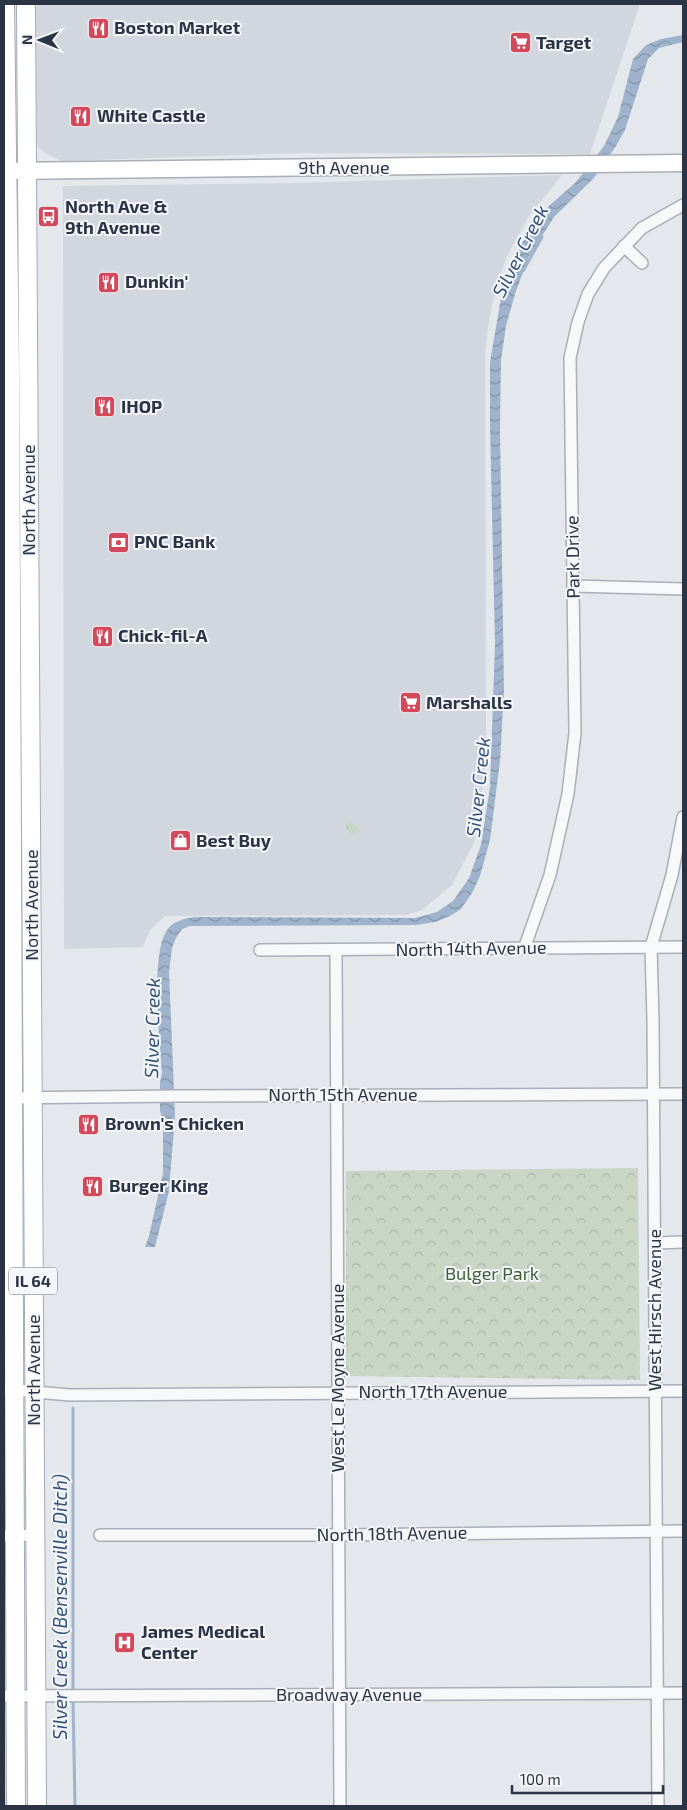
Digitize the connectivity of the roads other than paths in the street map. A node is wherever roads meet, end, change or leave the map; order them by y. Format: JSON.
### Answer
{"nodes":[{"id":1,"x":5,"y":4,"type":"edge"},
{"id":2,"x":26,"y":4,"type":"edge"},
{"id":3,"x":683,"y":163,"type":"edge"},
{"id":4,"x":27,"y":170,"type":"junction"},
{"id":5,"x":6,"y":171,"type":"edge"},
{"id":6,"x":683,"y":206,"type":"edge"},
{"id":7,"x":624,"y":246,"type":"junction"},
{"id":8,"x":642,"y":263,"type":"dead end"},
{"id":9,"x":573,"y":586,"type":"junction"},
{"id":10,"x":683,"y":589,"type":"edge"},
{"id":11,"x":8,"y":766,"type":"edge"},
{"id":12,"x":31,"y":766,"type":"junction"},
{"id":13,"x":683,"y":818,"type":"edge"},
{"id":14,"x":651,"y":947,"type":"junction"},
{"id":15,"x":683,"y":947,"type":"edge"},
{"id":16,"x":524,"y":948,"type":"junction"},
{"id":17,"x":260,"y":950,"type":"dead end"},
{"id":18,"x":336,"y":951,"type":"junction"},
{"id":19,"x":683,"y":1094,"type":"edge"},
{"id":20,"x":336,"y":1095,"type":"junction"},
{"id":21,"x":654,"y":1095,"type":"junction"},
{"id":22,"x":8,"y":1098,"type":"edge"},
{"id":23,"x":33,"y":1098,"type":"junction"},
{"id":24,"x":683,"y":1242,"type":"edge"},
{"id":25,"x":655,"y":1243,"type":"junction"},
{"id":26,"x":9,"y":1390,"type":"edge"},
{"id":27,"x":655,"y":1391,"type":"junction"},
{"id":28,"x":683,"y":1391,"type":"edge"},
{"id":29,"x":34,"y":1392,"type":"junction"},
{"id":30,"x":338,"y":1393,"type":"junction"},
{"id":31,"x":656,"y":1531,"type":"junction"},
{"id":32,"x":683,"y":1531,"type":"edge"},
{"id":33,"x":35,"y":1535,"type":"junction"},
{"id":34,"x":100,"y":1535,"type":"dead end"},
{"id":35,"x":338,"y":1535,"type":"junction"},
{"id":36,"x":10,"y":1536,"type":"edge"},
{"id":37,"x":657,"y":1693,"type":"junction"},
{"id":38,"x":683,"y":1693,"type":"edge"},
{"id":39,"x":339,"y":1695,"type":"junction"},
{"id":40,"x":10,"y":1696,"type":"edge"},
{"id":41,"x":37,"y":1696,"type":"junction"},
{"id":42,"x":16,"y":1806,"type":"edge"},
{"id":43,"x":37,"y":1806,"type":"edge"},
{"id":44,"x":340,"y":1806,"type":"edge"},
{"id":45,"x":658,"y":1806,"type":"edge"}],
"edges":[{"from":1,"to":5,"type":"main road","name":"North Avenue","number":"IL 64"},
{"from":2,"to":4,"type":"main road","name":"North Avenue","number":"IL 64"},
{"from":3,"to":4,"type":"street","name":"9th Avenue"},
{"from":4,"to":5,"type":"street","name":"9th Avenue"},
{"from":4,"to":12,"type":"main road","name":"North Avenue","number":"IL 64"},
{"from":5,"to":11,"type":"main road","name":"North Avenue","number":"IL 64"},
{"from":6,"to":7,"type":"street","name":"Park Drive"},
{"from":7,"to":8,"type":"street"},
{"from":7,"to":9,"type":"street","name":"Park Drive"},
{"from":9,"to":10,"type":"street"},
{"from":9,"to":16,"type":"street","name":"Park Drive"},
{"from":11,"to":12,"type":"street"},
{"from":11,"to":22,"type":"main road","name":"North Avenue","number":"IL 64"},
{"from":12,"to":23,"type":"main road","name":"North Avenue","number":"IL 64"},
{"from":13,"to":14,"type":"street","name":"West Hirsch Avenue"},
{"from":14,"to":15,"type":"street","name":"North 14th Avenue"},
{"from":14,"to":16,"type":"street","name":"North 14th Avenue"},
{"from":14,"to":21,"type":"street","name":"West Hirsch Avenue"},
{"from":16,"to":18,"type":"street","name":"North 14th Avenue"},
{"from":17,"to":18,"type":"street","name":"North 14th Avenue"},
{"from":18,"to":20,"type":"street","name":"West Le Moyne Avenue"},
{"from":19,"to":21,"type":"street","name":"North 15th Avenue"},
{"from":20,"to":21,"type":"street","name":"North 15th Avenue"},
{"from":20,"to":23,"type":"street","name":"North 15th Avenue"},
{"from":20,"to":30,"type":"street","name":"West Le Moyne Avenue"},
{"from":21,"to":25,"type":"street","name":"West Hirsch Avenue"},
{"from":22,"to":23,"type":"street","name":"North 15th Avenue"},
{"from":22,"to":26,"type":"main road","name":"North Avenue","number":"IL 64"},
{"from":23,"to":29,"type":"main road","name":"North Avenue","number":"IL 64"},
{"from":24,"to":25,"type":"street"},
{"from":25,"to":27,"type":"street","name":"West Hirsch Avenue"},
{"from":26,"to":29,"type":"street","name":"North 17th Avenue"},
{"from":26,"to":36,"type":"main road","name":"North Avenue","number":"IL 64"},
{"from":27,"to":28,"type":"street","name":"North 17th Avenue"},
{"from":27,"to":30,"type":"street","name":"North 17th Avenue"},
{"from":27,"to":31,"type":"street","name":"West Hirsch Avenue"},
{"from":29,"to":30,"type":"street","name":"North 17th Avenue"},
{"from":29,"to":33,"type":"main road","name":"North Avenue","number":"IL 64"},
{"from":30,"to":35,"type":"street","name":"West Le Moyne Avenue"},
{"from":31,"to":32,"type":"street","name":"North 18th Avenue"},
{"from":31,"to":35,"type":"street","name":"North 18th Avenue"},
{"from":31,"to":37,"type":"street","name":"West Hirsch Avenue"},
{"from":33,"to":36,"type":"street"},
{"from":33,"to":41,"type":"main road","name":"North Avenue","number":"IL 64"},
{"from":34,"to":35,"type":"street","name":"North 18th Avenue"},
{"from":35,"to":39,"type":"street","name":"West Le Moyne Avenue"},
{"from":36,"to":40,"type":"main road","name":"North Avenue","number":"IL 64"},
{"from":37,"to":38,"type":"street","name":"Broadway Avenue"},
{"from":37,"to":39,"type":"street","name":"Broadway Avenue"},
{"from":37,"to":45,"type":"street","name":"West Hirsch Avenue"},
{"from":39,"to":41,"type":"street","name":"Broadway Avenue"},
{"from":39,"to":44,"type":"street","name":"West Le Moyne Avenue"},
{"from":40,"to":41,"type":"street","name":"Broadway Avenue"},
{"from":40,"to":42,"type":"main road","name":"North Avenue","number":"IL 64"},
{"from":41,"to":43,"type":"main road","name":"North Avenue","number":"IL 64"}]}
